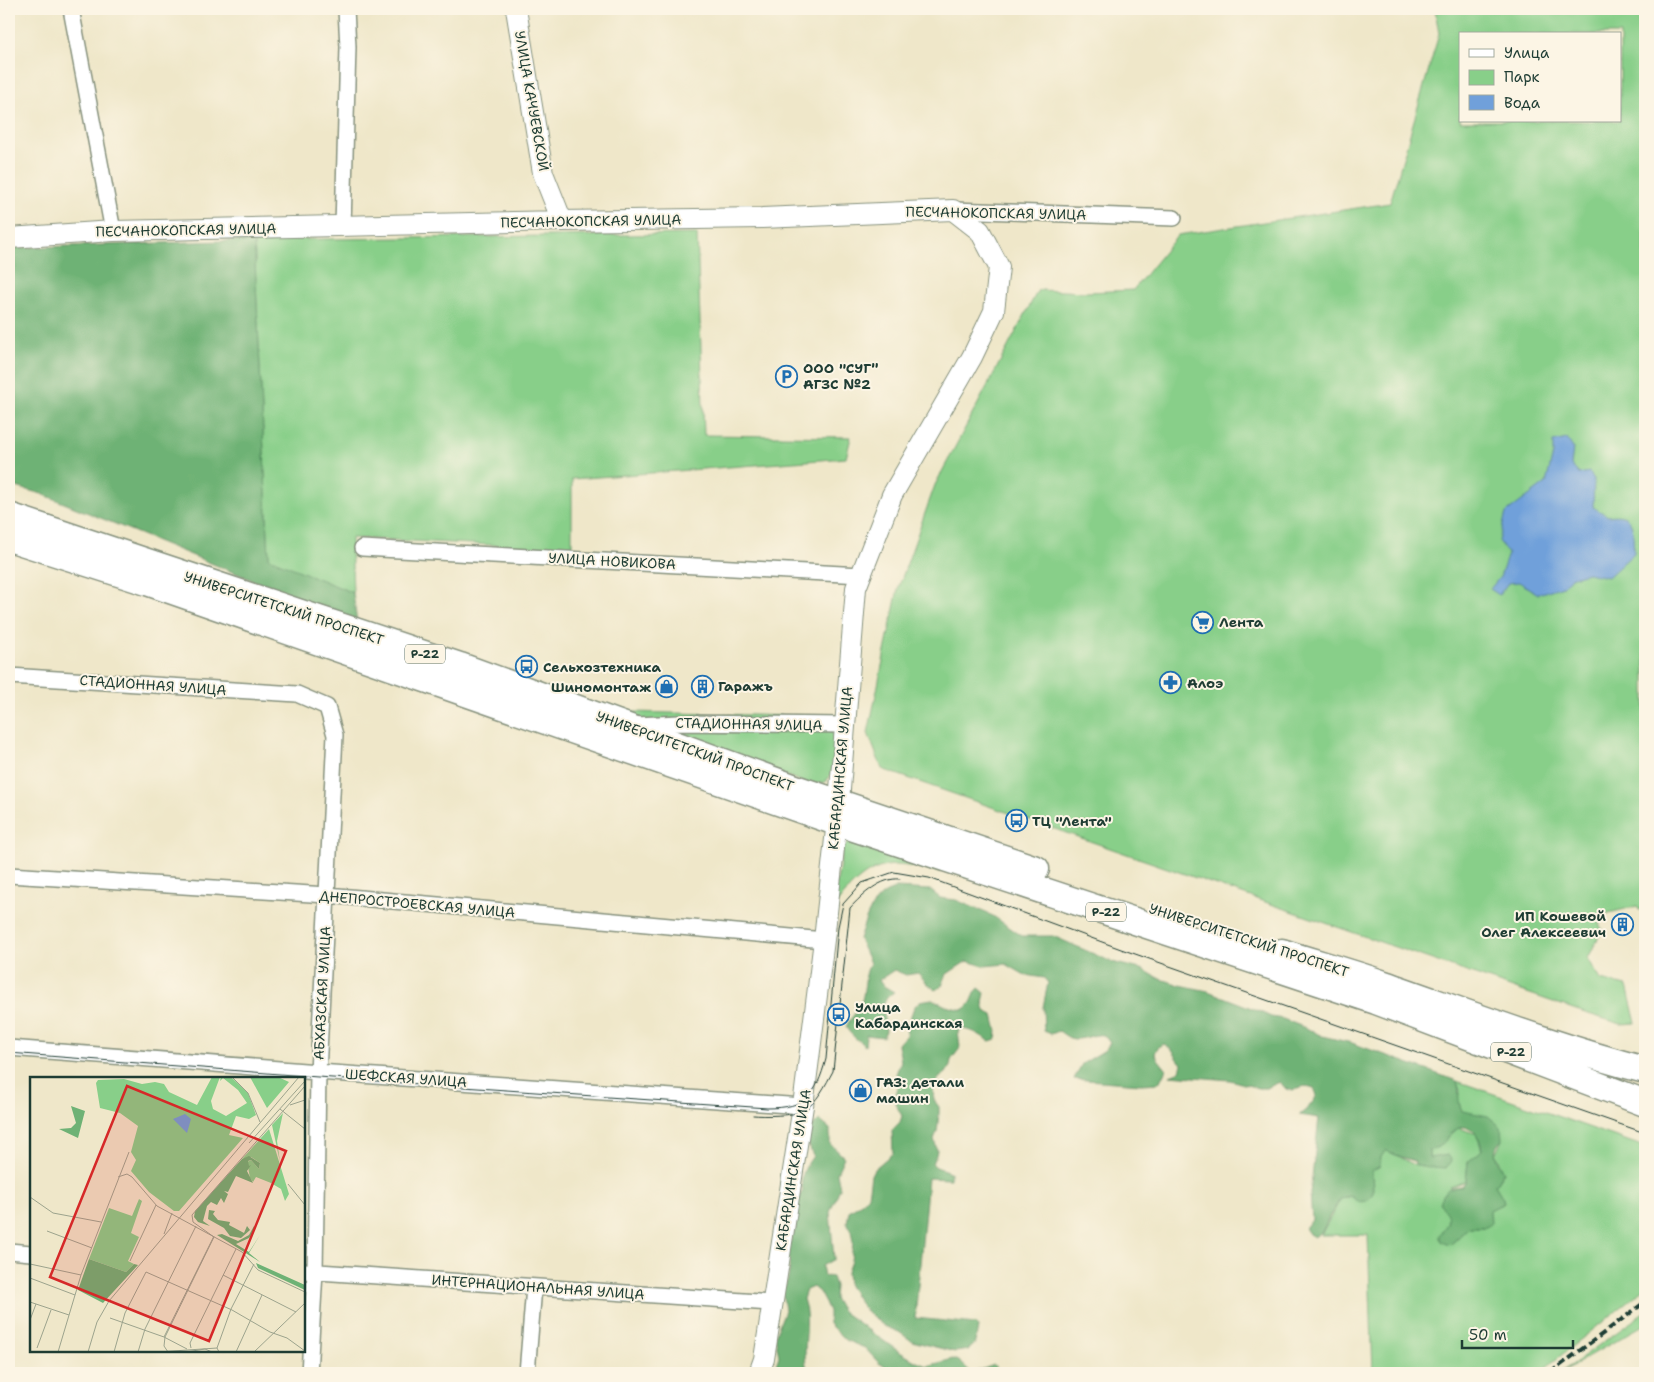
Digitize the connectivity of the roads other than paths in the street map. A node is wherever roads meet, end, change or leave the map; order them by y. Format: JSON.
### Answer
{"nodes":[{"id":1,"x":71,"y":9,"type":"edge"},
{"id":2,"x":346,"y":9,"type":"edge"},
{"id":3,"x":516,"y":9,"type":"edge"},
{"id":4,"x":953,"y":210,"type":"junction"},
{"id":5,"x":1174,"y":218,"type":"dead end"},
{"id":6,"x":562,"y":221,"type":"junction"},
{"id":7,"x":343,"y":226,"type":"junction"},
{"id":8,"x":113,"y":231,"type":"junction"},
{"id":9,"x":9,"y":238,"type":"edge"},
{"id":10,"x":9,"y":516,"type":"edge"},
{"id":11,"x":9,"y":538,"type":"edge"},
{"id":12,"x":362,"y":548,"type":"dead end"},
{"id":13,"x":861,"y":575,"type":"junction"},
{"id":14,"x":9,"y":676,"type":"edge"},
{"id":15,"x":297,"y":694,"type":"joint"},
{"id":16,"x":623,"y":725,"type":"junction"},
{"id":17,"x":845,"y":725,"type":"junction"},
{"id":18,"x":837,"y":812,"type":"junction"},
{"id":19,"x":9,"y":875,"type":"edge"},
{"id":20,"x":327,"y":895,"type":"junction"},
{"id":21,"x":824,"y":940,"type":"junction"},
{"id":22,"x":1379,"y":992,"type":"junction"},
{"id":23,"x":9,"y":1048,"type":"edge"},
{"id":24,"x":1645,"y":1070,"type":"edge"},
{"id":25,"x":318,"y":1072,"type":"junction"},
{"id":26,"x":1645,"y":1102,"type":"edge"},
{"id":27,"x":803,"y":1106,"type":"junction"},
{"id":28,"x":9,"y":1251,"type":"edge"},
{"id":29,"x":30,"y":1253,"type":"edge"},
{"id":30,"x":309,"y":1272,"type":"edge"},
{"id":31,"x":534,"y":1287,"type":"junction"},
{"id":32,"x":772,"y":1303,"type":"junction"},
{"id":33,"x":309,"y":1373,"type":"edge"},
{"id":34,"x":527,"y":1373,"type":"edge"},
{"id":35,"x":760,"y":1373,"type":"edge"}],
"edges":[{"from":1,"to":8,"type":"street"},
{"from":2,"to":7,"type":"street"},
{"from":3,"to":6,"type":"street","name":"УЛИЦА КАЧУЕВСКОЙ"},
{"from":4,"to":5,"type":"street","name":"ПЕСЧАНОКОПСКАЯ УЛИЦА"},
{"from":4,"to":6,"type":"street","name":"ПЕСЧАНОКОПСКАЯ УЛИЦА"},
{"from":4,"to":13,"type":"street","name":"КАБАРДИНСКАЯ УЛИЦА"},
{"from":6,"to":7,"type":"street","name":"ПЕСЧАНОКОПСКАЯ УЛИЦА"},
{"from":7,"to":8,"type":"street","name":"ПЕСЧАНОКОПСКАЯ УЛИЦА"},
{"from":8,"to":9,"type":"street","name":"ПЕСЧАНОКОПСКАЯ УЛИЦА"},
{"from":10,"to":16,"type":"highway","name":"УНИВЕРСИТЕТСКИЙ ПРОСПЕКТ","number":"Р-22"},
{"from":11,"to":18,"type":"highway","name":"УНИВЕРСИТЕТСКИЙ ПРОСПЕКТ","number":"Р-22"},
{"from":12,"to":13,"type":"street","name":"УЛИЦА НОВИКОВА"},
{"from":13,"to":17,"type":"street","name":"КАБАРДИНСКАЯ УЛИЦА"},
{"from":14,"to":15,"type":"street","name":"СТАДИОННАЯ УЛИЦА"},
{"from":15,"to":20,"type":"street","name":"АБХАЗСКАЯ УЛИЦА"},
{"from":16,"to":17,"type":"street","name":"СТАДИОННАЯ УЛИЦА"},
{"from":16,"to":18,"type":"highway","name":"УНИВЕРСИТЕТСКИЙ ПРОСПЕКТ","number":"Р-22"},
{"from":17,"to":18,"type":"street","name":"КАБАРДИНСКАЯ УЛИЦА"},
{"from":18,"to":21,"type":"street","name":"КАБАРДИНСКАЯ УЛИЦА"},
{"from":18,"to":22,"type":"highway","name":"УНИВЕРСИТЕТСКИЙ ПРОСПЕКТ","number":"Р-22"},
{"from":19,"to":20,"type":"street","name":"ДНЕПРОСТРОЕВСКАЯ УЛИЦА"},
{"from":20,"to":21,"type":"street","name":"ДНЕПРОСТРОЕВСКАЯ УЛИЦА"},
{"from":20,"to":25,"type":"street","name":"АБХАЗСКАЯ УЛИЦА"},
{"from":21,"to":27,"type":"street","name":"КАБАРДИНСКАЯ УЛИЦА"},
{"from":22,"to":24,"type":"highway","number":"Р-22"},
{"from":22,"to":26,"type":"highway","number":"Р-22"},
{"from":23,"to":25,"type":"street","name":"ШЕФСКАЯ УЛИЦА"},
{"from":25,"to":27,"type":"street","name":"ШЕФСКАЯ УЛИЦА"},
{"from":25,"to":30,"type":"street","name":"АБХАЗСКАЯ УЛИЦА"},
{"from":27,"to":32,"type":"street","name":"КАБАРДИНСКАЯ УЛИЦА"},
{"from":28,"to":29,"type":"street"},
{"from":30,"to":31,"type":"street","name":"ИНТЕРНАЦИОНАЛЬНАЯ УЛИЦА"},
{"from":30,"to":33,"type":"street","name":"АБХАЗСКАЯ УЛИЦА"},
{"from":31,"to":32,"type":"street","name":"ИНТЕРНАЦИОНАЛЬНАЯ УЛИЦА"},
{"from":31,"to":34,"type":"street"},
{"from":32,"to":35,"type":"street","name":"КАБАРДИНСКАЯ УЛИЦА"}]}
